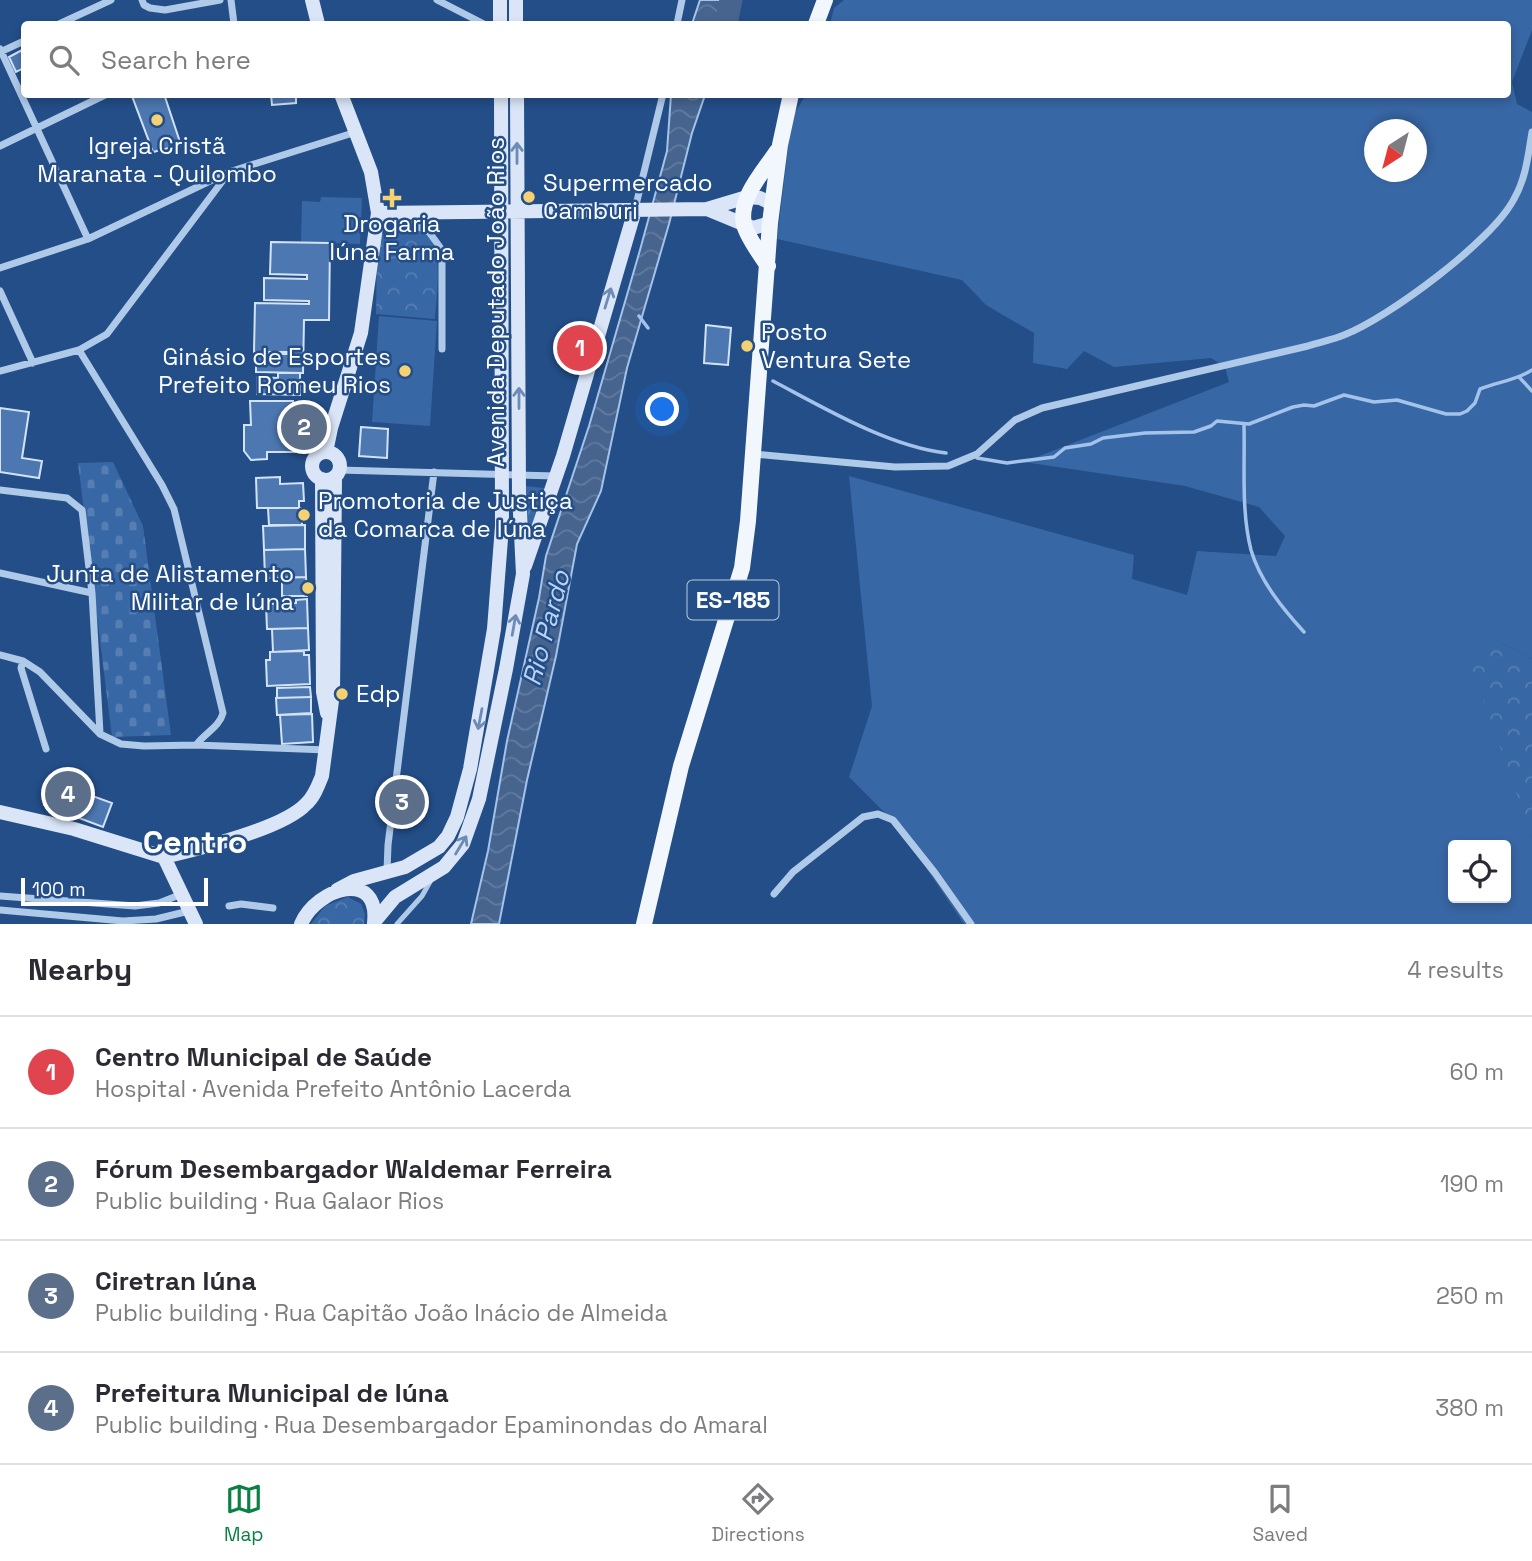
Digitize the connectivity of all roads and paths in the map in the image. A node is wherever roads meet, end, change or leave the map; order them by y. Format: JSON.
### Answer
{"nodes":[{"id":1,"x":111,"y":0,"type":"edge"},
{"id":2,"x":142,"y":0,"type":"edge"},
{"id":3,"x":220,"y":0,"type":"edge"},
{"id":4,"x":231,"y":0,"type":"edge"},
{"id":5,"x":312,"y":0,"type":"edge"},
{"id":6,"x":437,"y":0,"type":"edge"},
{"id":7,"x":500,"y":0,"type":"edge"},
{"id":8,"x":516,"y":0,"type":"edge"},
{"id":9,"x":682,"y":0,"type":"edge"},
{"id":10,"x":825,"y":0,"type":"edge"},
{"id":11,"x":66,"y":21,"type":"edge"},
{"id":12,"x":234,"y":21,"type":"edge"},
{"id":13,"x":317,"y":21,"type":"edge"},
{"id":14,"x":478,"y":21,"type":"edge"},
{"id":15,"x":500,"y":21,"type":"edge"},
{"id":16,"x":516,"y":21,"type":"edge"},
{"id":17,"x":678,"y":21,"type":"edge"},
{"id":18,"x":817,"y":21,"type":"edge"},
{"id":19,"x":21,"y":42,"type":"edge"},
{"id":20,"x":0,"y":51,"type":"edge"},
{"id":21,"x":21,"y":95,"type":"edge"},
{"id":22,"x":22,"y":98,"type":"edge"},
{"id":23,"x":99,"y":98,"type":"edge"},
{"id":24,"x":343,"y":98,"type":"edge"},
{"id":25,"x":501,"y":98,"type":"edge"},
{"id":26,"x":517,"y":98,"type":"edge"},
{"id":27,"x":662,"y":98,"type":"edge"},
{"id":28,"x":790,"y":98,"type":"edge"},
{"id":29,"x":37,"y":129,"type":"junction"},
{"id":30,"x":356,"y":132,"type":"junction"},
{"id":31,"x":1532,"y":132,"type":"edge"},
{"id":32,"x":780,"y":145,"type":"junction"},
{"id":33,"x":0,"y":146,"type":"edge"},
{"id":34,"x":229,"y":172,"type":"junction"},
{"id":35,"x":747,"y":197,"type":"junction"},
{"id":36,"x":773,"y":204,"type":"junction"},
{"id":37,"x":704,"y":209,"type":"junction"},
{"id":38,"x":641,"y":210,"type":"junction"},
{"id":39,"x":499,"y":211,"type":"junction"},
{"id":40,"x":518,"y":212,"type":"junction"},
{"id":41,"x":385,"y":213,"type":"junction"},
{"id":42,"x":770,"y":223,"type":"junction"},
{"id":43,"x":744,"y":224,"type":"junction"},
{"id":44,"x":88,"y":239,"type":"junction"},
{"id":45,"x":768,"y":267,"type":"junction"},
{"id":46,"x":0,"y":268,"type":"edge"},
{"id":47,"x":0,"y":291,"type":"edge"},
{"id":48,"x":442,"y":349,"type":"dead end"},
{"id":49,"x":79,"y":350,"type":"junction"},
{"id":50,"x":33,"y":363,"type":"junction"},
{"id":51,"x":0,"y":371,"type":"edge"},
{"id":52,"x":326,"y":452,"type":"junction"},
{"id":53,"x":753,"y":454,"type":"junction"},
{"id":54,"x":434,"y":472,"type":"junction"},
{"id":55,"x":520,"y":474,"type":"junction"},
{"id":56,"x":332,"y":475,"type":"junction"},
{"id":57,"x":502,"y":475,"type":"junction"},
{"id":58,"x":557,"y":476,"type":"junction"},
{"id":59,"x":0,"y":489,"type":"edge"},
{"id":60,"x":0,"y":573,"type":"edge"},
{"id":61,"x":523,"y":574,"type":"junction"},
{"id":62,"x":92,"y":593,"type":"junction"},
{"id":63,"x":0,"y":655,"type":"edge"},
{"id":64,"x":23,"y":661,"type":"junction"},
{"id":65,"x":100,"y":734,"type":"junction"},
{"id":66,"x":197,"y":745,"type":"junction"},
{"id":67,"x":46,"y":749,"type":"dead end"},
{"id":68,"x":327,"y":750,"type":"junction"},
{"id":69,"x":0,"y":812,"type":"edge"},
{"id":70,"x":164,"y":858,"type":"junction"},
{"id":71,"x":387,"y":872,"type":"junction"},
{"id":72,"x":436,"y":872,"type":"junction"},
{"id":73,"x":337,"y":890,"type":"junction"},
{"id":74,"x":182,"y":894,"type":"junction"},
{"id":75,"x":774,"y":894,"type":"dead end"},
{"id":76,"x":0,"y":896,"type":"edge"},
{"id":77,"x":229,"y":906,"type":"dead end"},
{"id":78,"x":273,"y":908,"type":"dead end"},
{"id":79,"x":0,"y":910,"type":"edge"},
{"id":80,"x":303,"y":916,"type":"edge"},
{"id":81,"x":192,"y":917,"type":"edge"},
{"id":82,"x":374,"y":923,"type":"edge"},
{"id":83,"x":397,"y":924,"type":"edge"},
{"id":84,"x":644,"y":924,"type":"edge"},
{"id":85,"x":971,"y":924,"type":"edge"}],
"edges":[{"from":1,"to":11,"type":"street"},
{"from":2,"to":3,"type":"street"},
{"from":4,"to":12,"type":"street"},
{"from":5,"to":13,"type":"street"},
{"from":6,"to":14,"type":"street"},
{"from":7,"to":15,"type":"street"},
{"from":8,"to":16,"type":"street"},
{"from":9,"to":17,"type":"street"},
{"from":10,"to":18,"type":"main road"},
{"from":19,"to":20,"type":"street"},
{"from":20,"to":21,"type":"street"},
{"from":22,"to":29,"type":"street"},
{"from":23,"to":29,"type":"street"},
{"from":24,"to":30,"type":"street"},
{"from":25,"to":39,"type":"street","name":"Avenida Deputado João Rios"},
{"from":40,"to":26,"type":"street","name":"Avenida Deputado João Rios","one_way":true},
{"from":27,"to":38,"type":"street"},
{"from":28,"to":32,"type":"main road","number":"ES-185"},
{"from":29,"to":33,"type":"street"},
{"from":29,"to":44,"type":"street"},
{"from":30,"to":34,"type":"street"},
{"from":30,"to":41,"type":"street"},
{"from":31,"to":53,"type":"street"},
{"from":32,"to":35,"type":"main road"},
{"from":32,"to":36,"type":"main road","number":"ES-185"},
{"from":34,"to":44,"type":"street"},
{"from":34,"to":49,"type":"street"},
{"from":35,"to":36,"type":"street"},
{"from":35,"to":37,"type":"street"},
{"from":35,"to":43,"type":"main road"},
{"from":36,"to":42,"type":"main road","number":"ES-185"},
{"from":37,"to":38,"type":"street"},
{"from":37,"to":43,"type":"street"},
{"from":38,"to":40,"type":"street"},
{"from":58,"to":38,"type":"street","one_way":true},
{"from":39,"to":40,"type":"street"},
{"from":39,"to":41,"type":"street"},
{"from":39,"to":57,"type":"street","name":"Avenida Deputado João Rios"},
{"from":55,"to":40,"type":"street","name":"Avenida Deputado João Rios","one_way":true},
{"from":41,"to":48,"type":"street"},
{"from":41,"to":52,"type":"street"},
{"from":42,"to":43,"type":"street"},
{"from":42,"to":45,"type":"main road","number":"ES-185"},
{"from":43,"to":45,"type":"main road"},
{"from":44,"to":46,"type":"street"},
{"from":45,"to":53,"type":"main road","number":"ES-185"},
{"from":47,"to":50,"type":"street"},
{"from":49,"to":50,"type":"street"},
{"from":49,"to":66,"type":"street"},
{"from":50,"to":51,"type":"street"},
{"from":52,"to":56,"type":"street"},
{"from":52,"to":56,"type":"street"},
{"from":53,"to":84,"type":"main road","number":"ES-185"},
{"from":54,"to":56,"type":"street"},
{"from":54,"to":57,"type":"street"},
{"from":54,"to":71,"type":"street"},
{"from":55,"to":57,"type":"street"},
{"from":55,"to":58,"type":"street"},
{"from":55,"to":61,"type":"street","name":"Avenida Deputado João Rios"},
{"from":56,"to":68,"type":"street"},
{"from":57,"to":71,"type":"street","name":"Avenida Deputado João Rios","one_way":true},
{"from":58,"to":61,"type":"street"},
{"from":59,"to":62,"type":"street"},
{"from":60,"to":62,"type":"street"},
{"from":72,"to":61,"type":"street","name":"Avenida Deputado João Rios","one_way":true},
{"from":62,"to":65,"type":"street"},
{"from":63,"to":64,"type":"street"},
{"from":64,"to":65,"type":"street"},
{"from":64,"to":67,"type":"street"},
{"from":65,"to":66,"type":"street"},
{"from":66,"to":68,"type":"street"},
{"from":68,"to":70,"type":"street"},
{"from":69,"to":70,"type":"street"},
{"from":70,"to":74,"type":"street"},
{"from":71,"to":73,"type":"street","name":"Avenida Deputado João Rios"},
{"from":72,"to":82,"type":"street","name":"Avenida Deputado João Rios"},
{"from":72,"to":83,"type":"lane"},
{"from":73,"to":80,"type":"street","name":"Avenida Deputado João Rios"},
{"from":73,"to":82,"type":"street"},
{"from":74,"to":76,"type":"street"},
{"from":74,"to":81,"type":"street"},
{"from":75,"to":85,"type":"street"},
{"from":77,"to":78,"type":"street"},
{"from":79,"to":81,"type":"street"}]}
